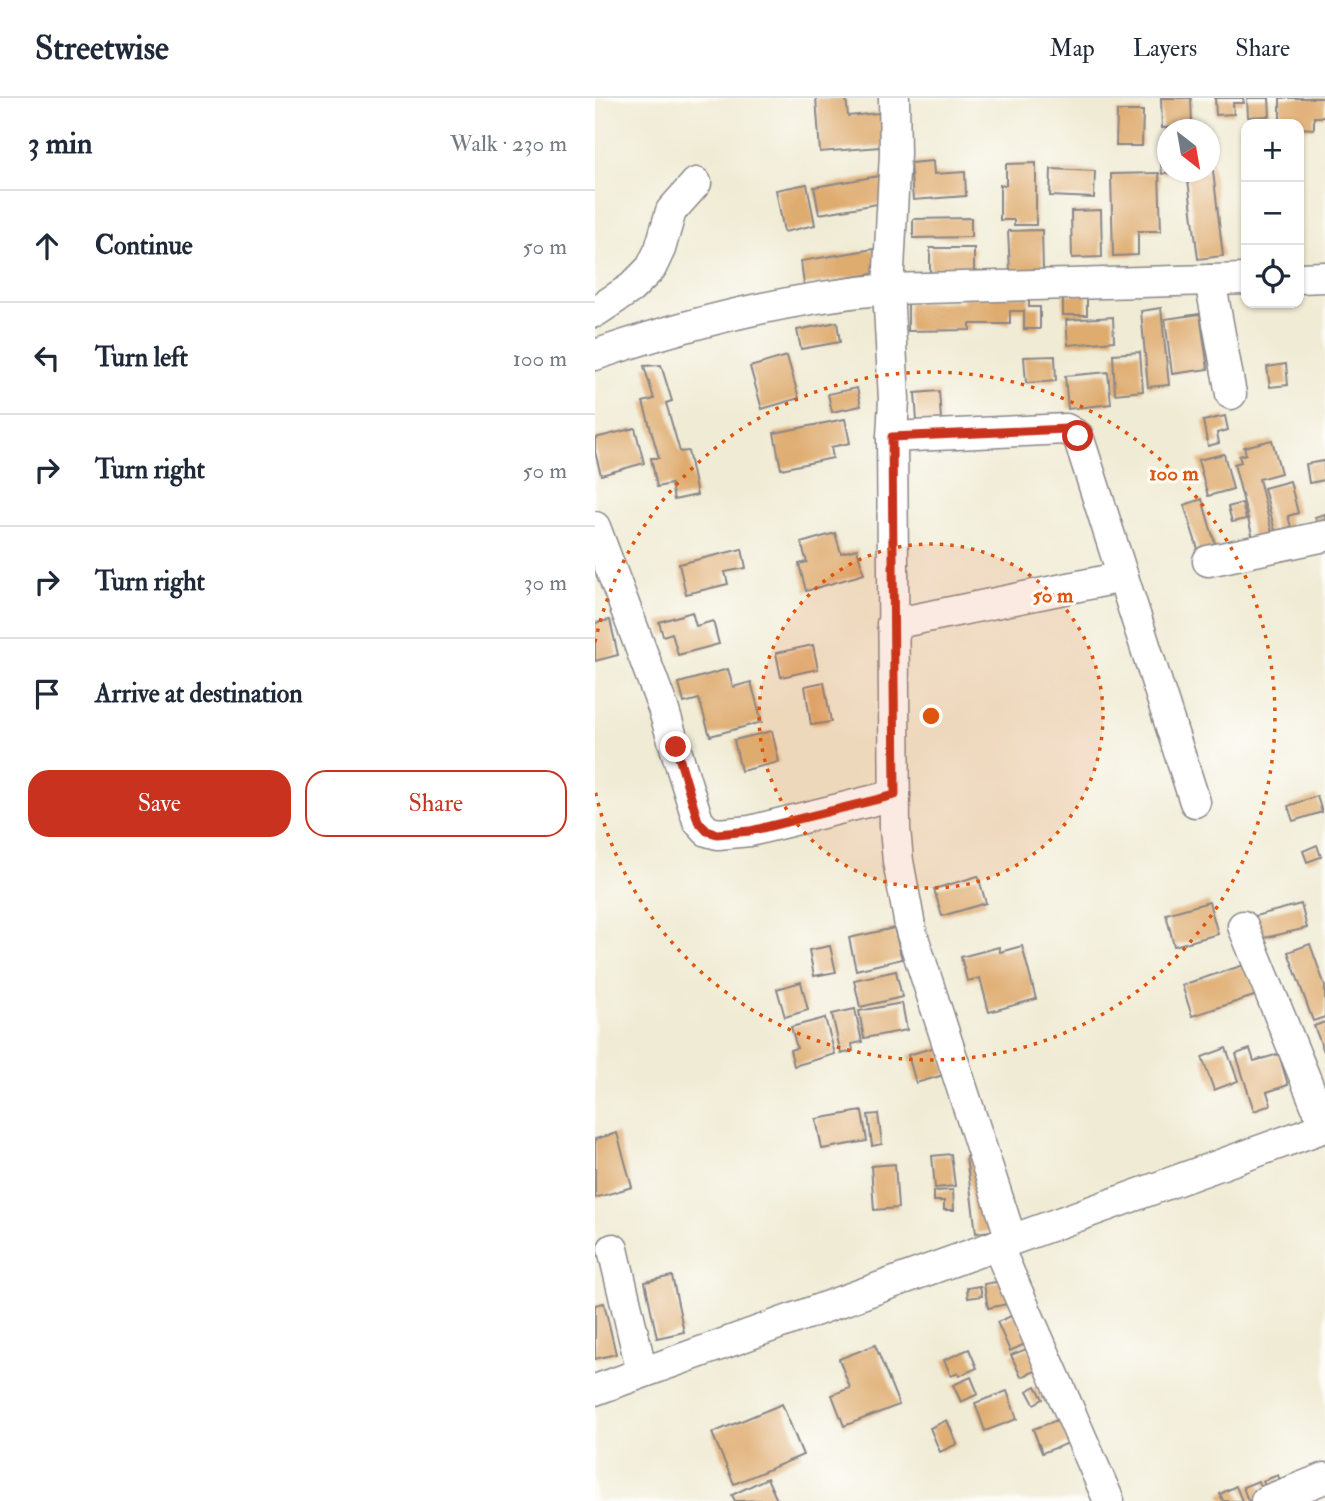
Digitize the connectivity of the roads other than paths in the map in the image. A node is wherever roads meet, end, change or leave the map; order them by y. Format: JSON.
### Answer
{"nodes":[{"id":1,"x":894,"y":98,"type":"edge"},
{"id":2,"x":696,"y":183,"type":"dead end"},
{"id":3,"x":1325,"y":277,"type":"edge"},
{"id":4,"x":1304,"y":278,"type":"edge"},
{"id":5,"x":1241,"y":279,"type":"edge"},
{"id":6,"x":1210,"y":280,"type":"junction"},
{"id":7,"x":888,"y":289,"type":"junction"},
{"id":8,"x":595,"y":313,"type":"edge"},
{"id":9,"x":595,"y":355,"type":"edge"},
{"id":10,"x":1231,"y":394,"type":"dead end"},
{"id":11,"x":892,"y":437,"type":"junction"},
{"id":12,"x":595,"y":527,"type":"edge"},
{"id":13,"x":1325,"y":536,"type":"edge"},
{"id":14,"x":1208,"y":561,"type":"dead end"},
{"id":15,"x":1123,"y":577,"type":"junction"},
{"id":16,"x":893,"y":624,"type":"junction"},
{"id":17,"x":895,"y":795,"type":"junction"},
{"id":18,"x":1195,"y":802,"type":"dead end"},
{"id":19,"x":1243,"y":926,"type":"dead end"},
{"id":20,"x":1325,"y":1127,"type":"edge"},
{"id":21,"x":1004,"y":1242,"type":"junction"},
{"id":22,"x":613,"y":1249,"type":"dead end"},
{"id":23,"x":642,"y":1372,"type":"junction"},
{"id":24,"x":595,"y":1390,"type":"edge"},
{"id":25,"x":1325,"y":1478,"type":"edge"},
{"id":26,"x":1109,"y":1501,"type":"edge"},
{"id":27,"x":1266,"y":1501,"type":"edge"}],
"edges":[{"from":1,"to":7,"type":"street"},
{"from":2,"to":8,"type":"street"},
{"from":3,"to":4,"type":"street"},
{"from":5,"to":6,"type":"street"},
{"from":6,"to":7,"type":"street"},
{"from":6,"to":10,"type":"street"},
{"from":7,"to":9,"type":"street"},
{"from":7,"to":11,"type":"street"},
{"from":11,"to":15,"type":"street"},
{"from":11,"to":16,"type":"street"},
{"from":12,"to":17,"type":"street"},
{"from":13,"to":14,"type":"street"},
{"from":15,"to":16,"type":"street"},
{"from":15,"to":18,"type":"street"},
{"from":16,"to":17,"type":"street"},
{"from":17,"to":21,"type":"street"},
{"from":19,"to":20,"type":"street"},
{"from":20,"to":21,"type":"street"},
{"from":21,"to":23,"type":"street"},
{"from":21,"to":26,"type":"street"},
{"from":22,"to":23,"type":"street"},
{"from":23,"to":24,"type":"street"},
{"from":25,"to":27,"type":"street"}]}
